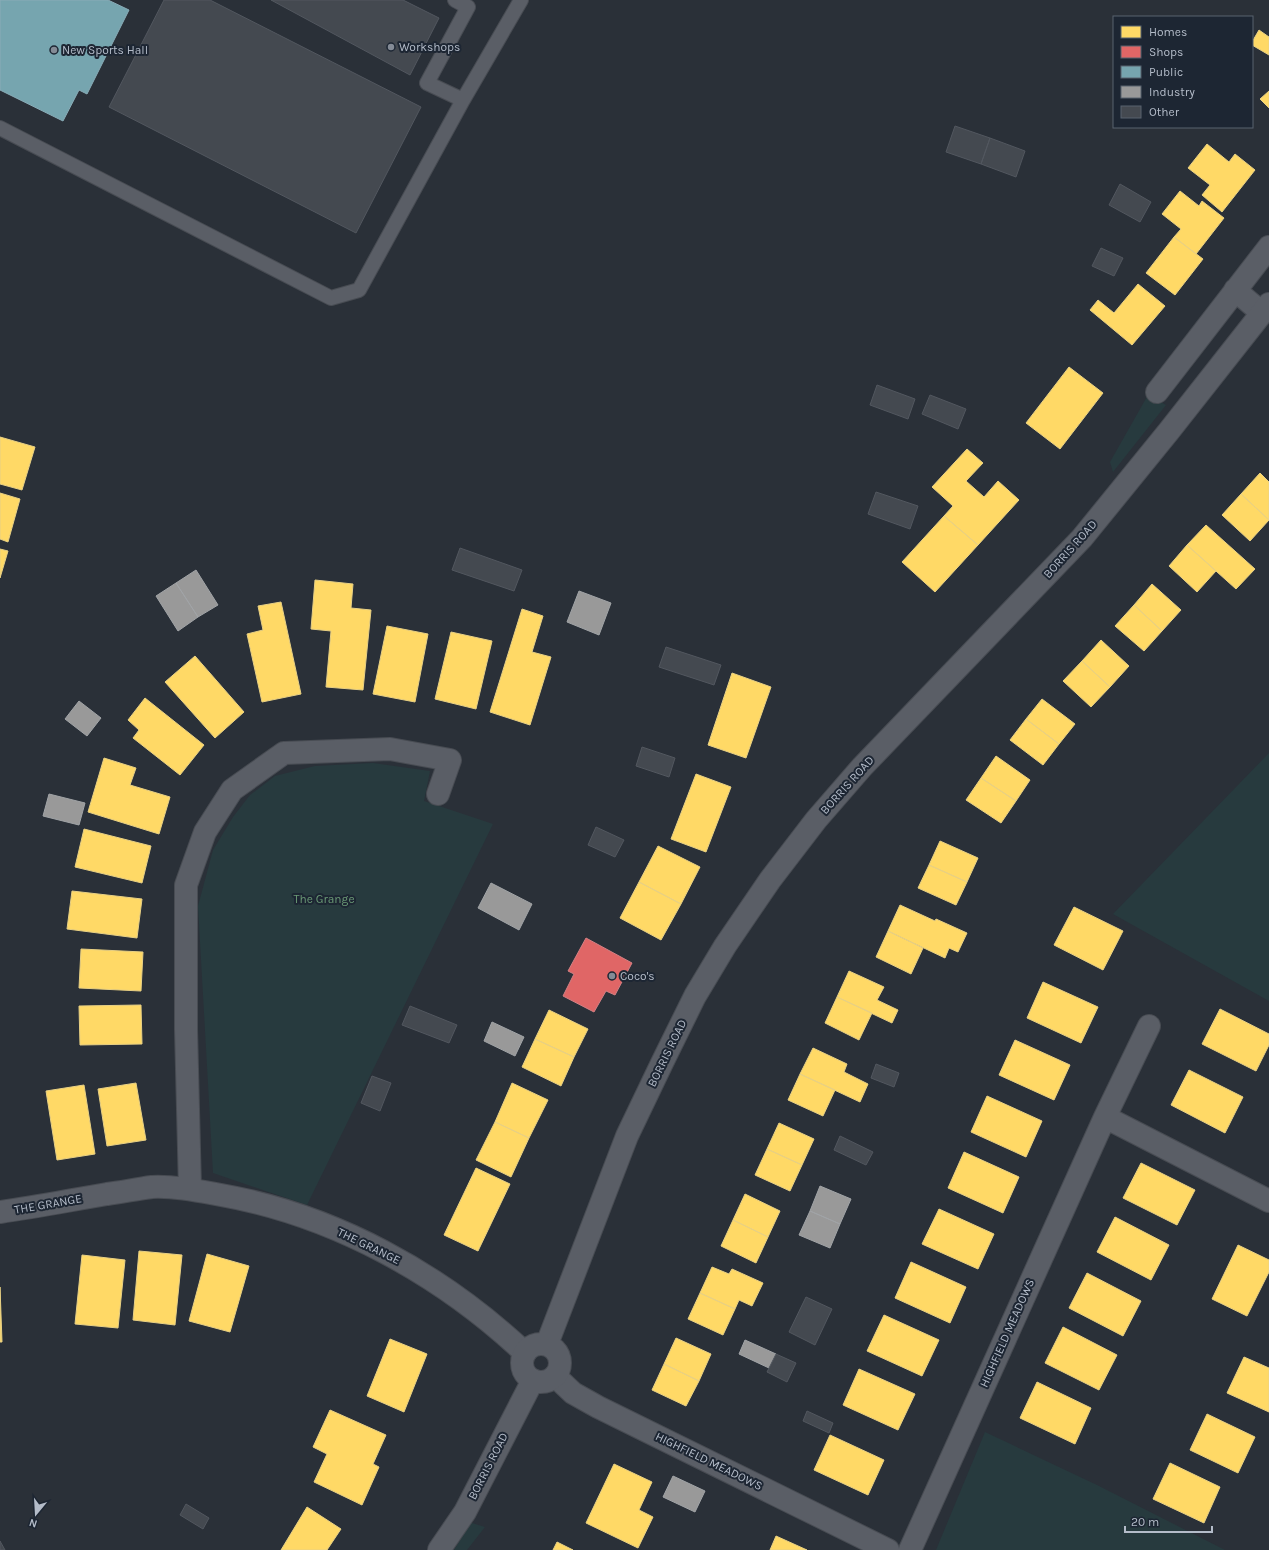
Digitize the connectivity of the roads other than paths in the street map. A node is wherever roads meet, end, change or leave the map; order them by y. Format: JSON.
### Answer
{"nodes":[{"id":1,"x":455,"y":0,"type":"edge"},
{"id":2,"x":521,"y":0,"type":"edge"},
{"id":3,"x":463,"y":100,"type":"junction"},
{"id":4,"x":0,"y":128,"type":"edge"},
{"id":5,"x":1269,"y":247,"type":"edge"},
{"id":6,"x":1235,"y":290,"type":"junction"},
{"id":7,"x":1266,"y":309,"type":"edge"},
{"id":8,"x":1157,"y":392,"type":"dead end"},
{"id":9,"x":438,"y":794,"type":"dead end"},
{"id":10,"x":1149,"y":1026,"type":"dead end"},
{"id":11,"x":1105,"y":1117,"type":"junction"},
{"id":12,"x":190,"y":1189,"type":"junction"},
{"id":13,"x":1269,"y":1201,"type":"edge"},
{"id":14,"x":0,"y":1212,"type":"edge"},
{"id":15,"x":547,"y":1344,"type":"junction"},
{"id":16,"x":525,"y":1353,"type":"junction"},
{"id":17,"x":556,"y":1376,"type":"junction"},
{"id":18,"x":533,"y":1380,"type":"junction"},
{"id":19,"x":439,"y":1550,"type":"edge"},
{"id":20,"x":888,"y":1550,"type":"edge"},
{"id":21,"x":910,"y":1550,"type":"edge"}],
"edges":[{"from":1,"to":3,"type":"lane"},
{"from":2,"to":3,"type":"lane"},
{"from":3,"to":4,"type":"lane"},
{"from":5,"to":6,"type":"street"},
{"from":6,"to":7,"type":"street"},
{"from":6,"to":8,"type":"street"},
{"from":7,"to":15,"type":"street","name":"BORRIS ROAD"},
{"from":9,"to":12,"type":"street"},
{"from":10,"to":11,"type":"street","name":"HIGHFIELD MEADOWS"},
{"from":11,"to":13,"type":"street"},
{"from":11,"to":21,"type":"street","name":"HIGHFIELD MEADOWS"},
{"from":12,"to":14,"type":"street","name":"THE GRANGE"},
{"from":12,"to":16,"type":"street","name":"THE GRANGE"},
{"from":15,"to":16,"type":"street"},
{"from":15,"to":17,"type":"street"},
{"from":16,"to":18,"type":"street"},
{"from":17,"to":18,"type":"street"},
{"from":17,"to":20,"type":"street","name":"HIGHFIELD MEADOWS"},
{"from":18,"to":19,"type":"street","name":"BORRIS ROAD"}]}
